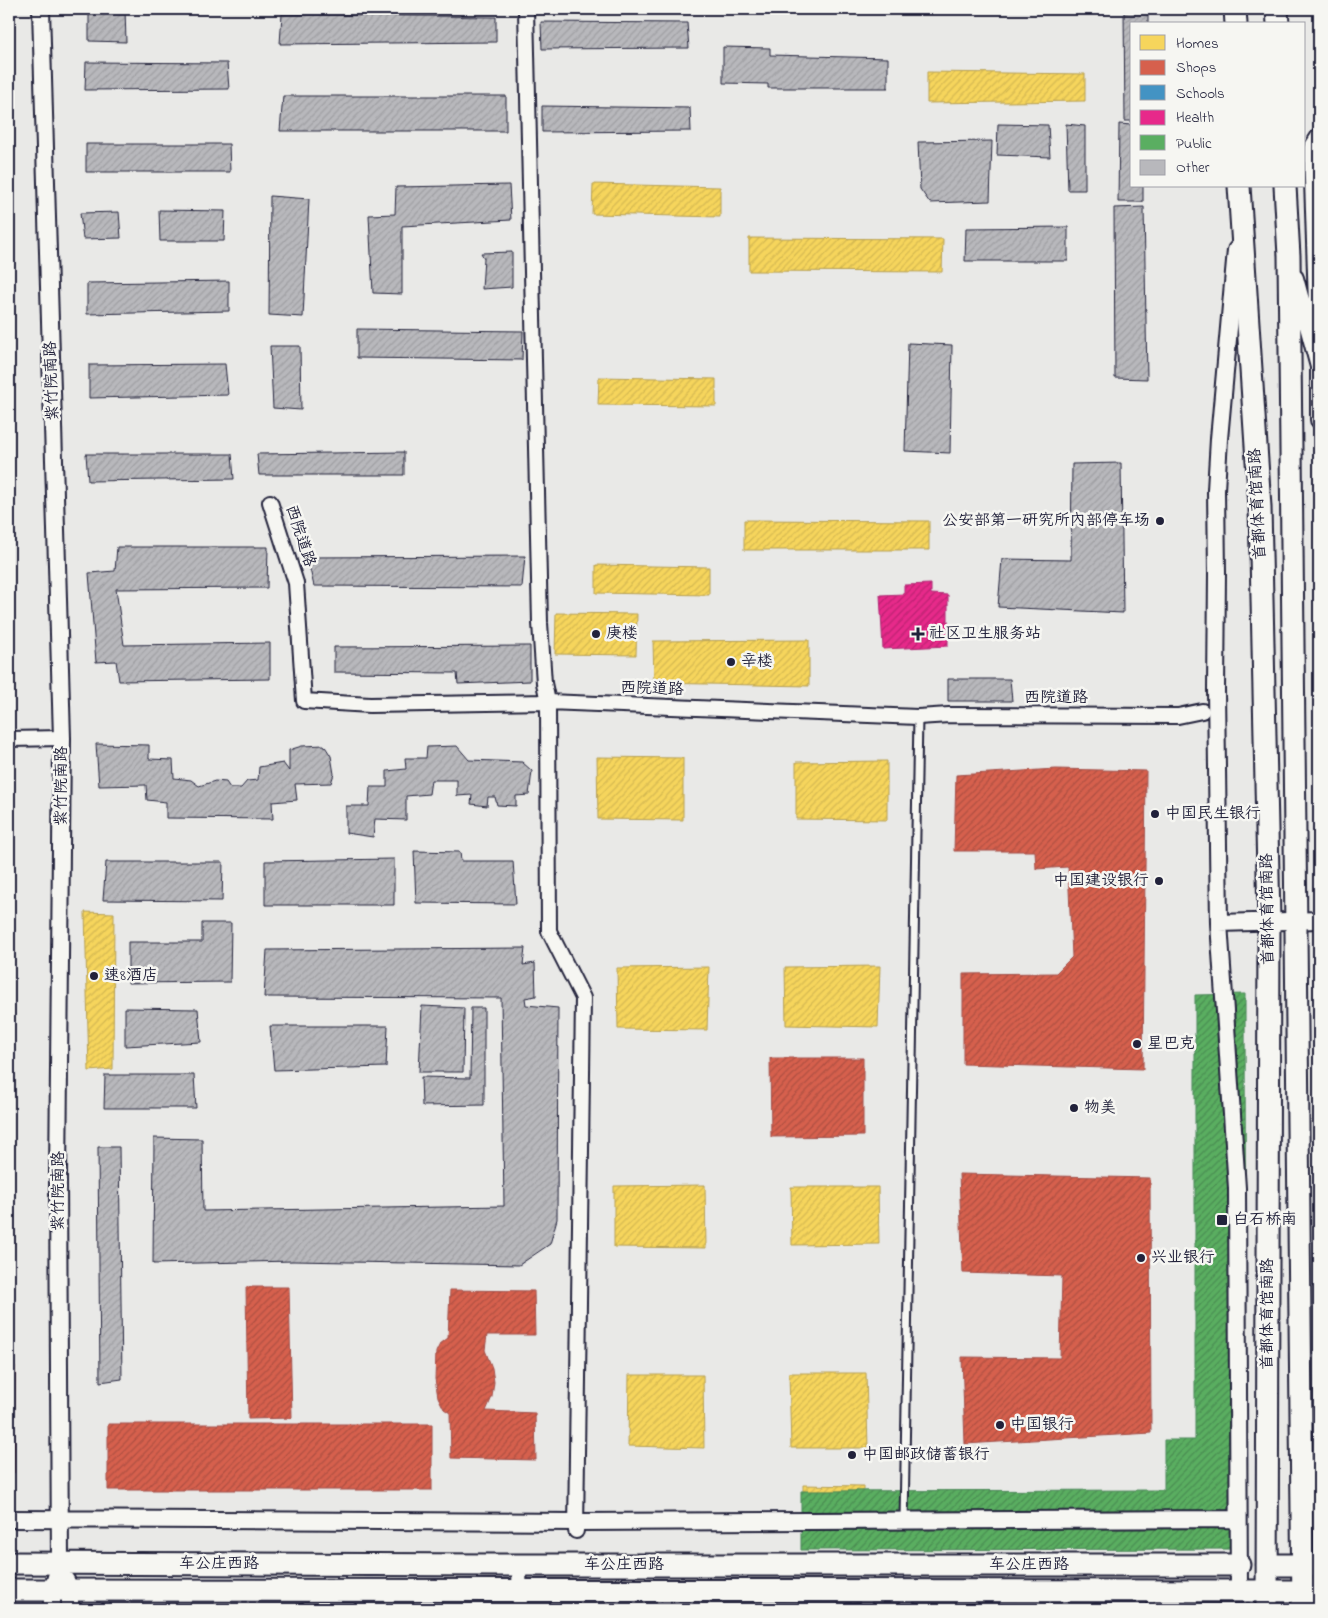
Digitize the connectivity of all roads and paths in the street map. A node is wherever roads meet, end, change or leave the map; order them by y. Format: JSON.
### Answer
{"nodes":[{"id":1,"x":41,"y":9,"type":"edge"},
{"id":2,"x":526,"y":9,"type":"edge"},
{"id":3,"x":1235,"y":9,"type":"edge"},
{"id":4,"x":1277,"y":9,"type":"edge"},
{"id":5,"x":1236,"y":22,"type":"edge"},
{"id":6,"x":1278,"y":22,"type":"edge"},
{"id":7,"x":1319,"y":137,"type":"edge"},
{"id":8,"x":1239,"y":188,"type":"edge"},
{"id":9,"x":1285,"y":188,"type":"edge"},
{"id":10,"x":1239,"y":210,"type":"junction"},
{"id":11,"x":1289,"y":256,"type":"junction"},
{"id":12,"x":1319,"y":367,"type":"edge"},
{"id":13,"x":1319,"y":420,"type":"edge"},
{"id":14,"x":270,"y":502,"type":"dead end"},
{"id":15,"x":548,"y":702,"type":"junction"},
{"id":16,"x":1202,"y":711,"type":"dead end"},
{"id":17,"x":918,"y":717,"type":"junction"},
{"id":18,"x":62,"y":738,"type":"junction"},
{"id":19,"x":9,"y":739,"type":"edge"},
{"id":20,"x":1296,"y":920,"type":"junction"},
{"id":21,"x":1319,"y":920,"type":"edge"},
{"id":22,"x":1269,"y":921,"type":"junction"},
{"id":23,"x":1219,"y":923,"type":"junction"},
{"id":24,"x":9,"y":1519,"type":"edge"},
{"id":25,"x":1238,"y":1519,"type":"junction"},
{"id":26,"x":60,"y":1520,"type":"junction"},
{"id":27,"x":904,"y":1521,"type":"junction"},
{"id":28,"x":576,"y":1527,"type":"junction"},
{"id":29,"x":9,"y":1563,"type":"edge"},
{"id":30,"x":60,"y":1564,"type":"junction"},
{"id":31,"x":1267,"y":1565,"type":"junction"},
{"id":32,"x":1311,"y":1565,"type":"edge"},
{"id":33,"x":519,"y":1566,"type":"junction"},
{"id":34,"x":1239,"y":1566,"type":"junction"},
{"id":35,"x":9,"y":1590,"type":"edge"},
{"id":36,"x":1240,"y":1591,"type":"junction"},
{"id":37,"x":1308,"y":1597,"type":"edge"},
{"id":38,"x":61,"y":1600,"type":"edge"},
{"id":39,"x":520,"y":1600,"type":"edge"},
{"id":40,"x":1151,"y":1600,"type":"edge"},
{"id":41,"x":1266,"y":1600,"type":"edge"}],
"edges":[{"from":1,"to":18,"type":"street","name":"紫竹院南路"},
{"from":2,"to":15,"type":"street"},
{"from":3,"to":5,"type":"main road"},
{"from":4,"to":6,"type":"main road"},
{"from":7,"to":12,"type":"street"},
{"from":8,"to":10,"type":"main road","name":"首都体育馆南路"},
{"from":9,"to":11,"type":"main road","name":"首都体育馆南路"},
{"from":10,"to":22,"type":"main road","name":"首都体育馆南路"},
{"from":10,"to":23,"type":"street","name":"首都体育馆南路"},
{"from":11,"to":12,"type":"street","name":"首都体育馆南路"},
{"from":11,"to":20,"type":"main road","name":"首都体育馆南路"},
{"from":12,"to":13,"type":"street","name":"首都体育馆南路"},
{"from":14,"to":15,"type":"street","name":"西院道路"},
{"from":15,"to":17,"type":"street","name":"西院道路"},
{"from":15,"to":28,"type":"street"},
{"from":16,"to":17,"type":"street","name":"西院道路"},
{"from":17,"to":27,"type":"lane"},
{"from":18,"to":19,"type":"street"},
{"from":18,"to":26,"type":"street","name":"紫竹院南路"},
{"from":20,"to":21,"type":"street"},
{"from":20,"to":22,"type":"street"},
{"from":20,"to":32,"type":"main road","name":"首都体育馆南路"},
{"from":22,"to":23,"type":"street"},
{"from":22,"to":31,"type":"main road","name":"首都体育馆南路"},
{"from":23,"to":25,"type":"street","name":"首都体育馆南路"},
{"from":24,"to":26,"type":"street"},
{"from":25,"to":27,"type":"street"},
{"from":25,"to":34,"type":"street","name":"首都体育馆南路"},
{"from":26,"to":28,"type":"street"},
{"from":26,"to":30,"type":"street","name":"紫竹院南路"},
{"from":27,"to":28,"type":"street"},
{"from":29,"to":30,"type":"main road","name":"车公庄西路"},
{"from":30,"to":33,"type":"main road","name":"车公庄西路"},
{"from":30,"to":38,"type":"street","name":"紫竹院南路"},
{"from":31,"to":32,"type":"main road"},
{"from":31,"to":41,"type":"main road","name":"首都体育馆南路"},
{"from":32,"to":37,"type":"main road","name":"首都体育馆南路"},
{"from":33,"to":34,"type":"main road","name":"车公庄西路"},
{"from":33,"to":39,"type":"street"},
{"from":34,"to":36,"type":"street","name":"首都体育馆南路"},
{"from":35,"to":38,"type":"main road","name":"车公庄西路"},
{"from":36,"to":40,"type":"main road","name":"车公庄西路"},
{"from":36,"to":41,"type":"main road","name":"车公庄西路"},
{"from":37,"to":41,"type":"main road","name":"车公庄西路"},
{"from":38,"to":39,"type":"main road","name":"车公庄西路"},
{"from":39,"to":40,"type":"main road","name":"车公庄西路"}]}
